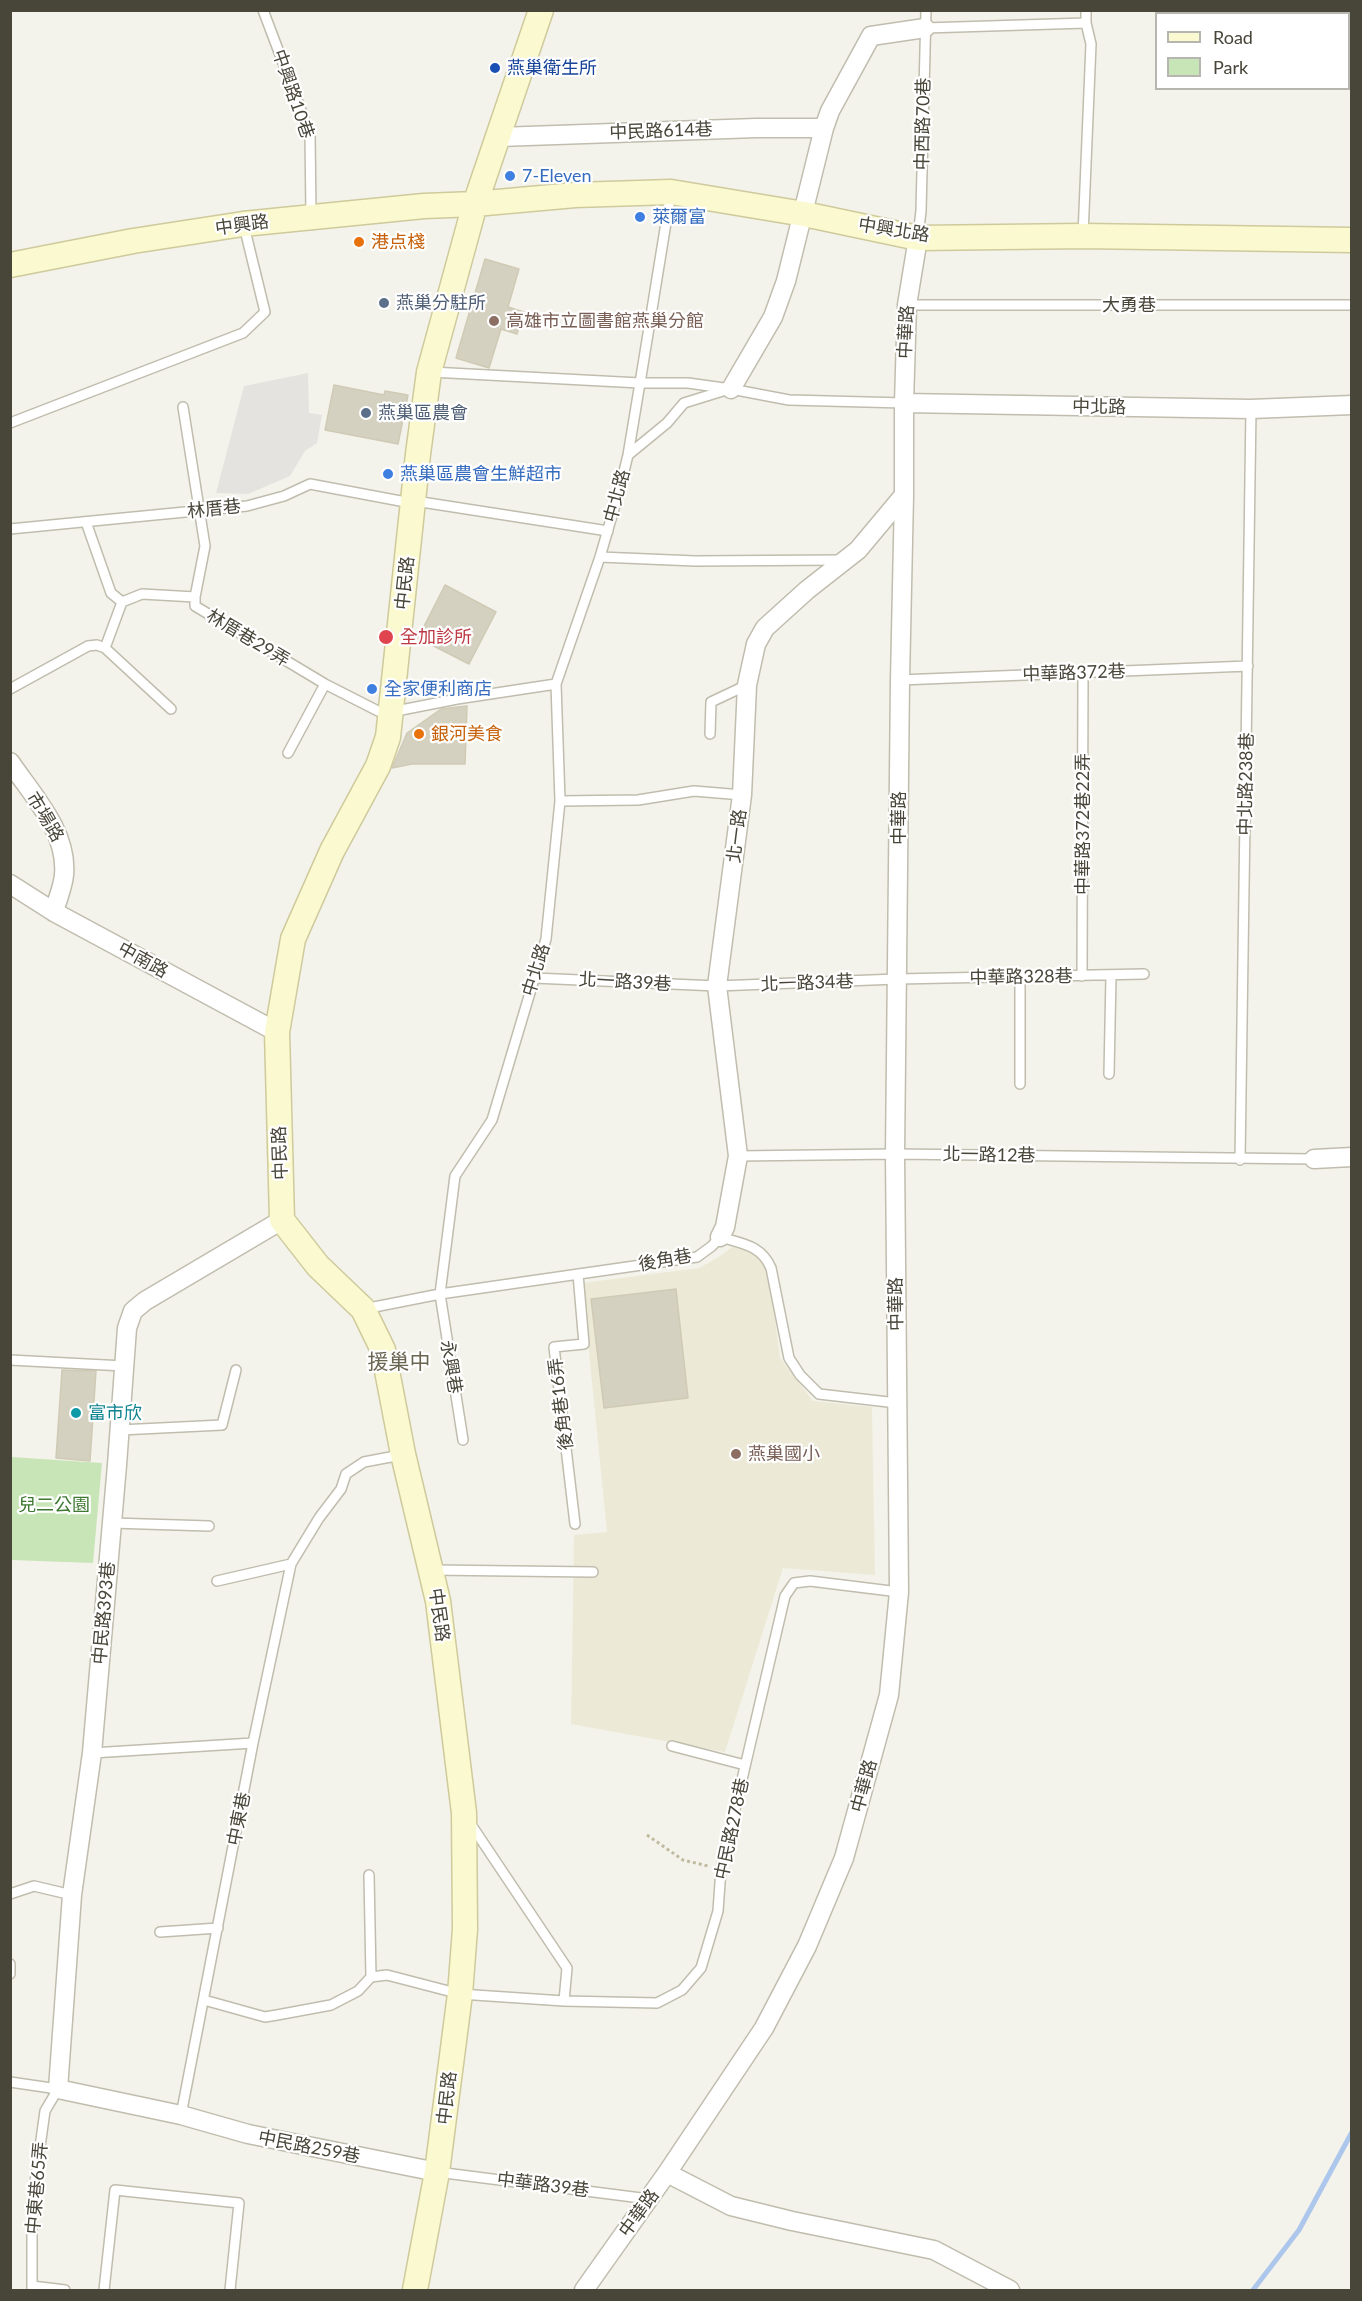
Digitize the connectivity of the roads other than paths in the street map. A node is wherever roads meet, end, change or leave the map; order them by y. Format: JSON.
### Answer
{"nodes":[{"id":1,"x":263,"y":10,"type":"edge"},
{"id":2,"x":541,"y":10,"type":"edge"},
{"id":3,"x":1086,"y":10,"type":"edge"},
{"id":4,"x":925,"y":19,"type":"edge"},
{"id":5,"x":1086,"y":23,"type":"junction"},
{"id":6,"x":824,"y":128,"type":"junction"},
{"id":7,"x":499,"y":137,"type":"junction"},
{"id":8,"x":671,"y":192,"type":"junction"},
{"id":9,"x":475,"y":204,"type":"junction"},
{"id":10,"x":804,"y":214,"type":"junction"},
{"id":11,"x":311,"y":216,"type":"junction"},
{"id":12,"x":243,"y":224,"type":"junction"},
{"id":13,"x":1083,"y":236,"type":"junction"},
{"id":14,"x":918,"y":238,"type":"junction"},
{"id":15,"x":1352,"y":240,"type":"edge"},
{"id":16,"x":10,"y":265,"type":"edge"},
{"id":17,"x":907,"y":305,"type":"junction"},
{"id":18,"x":1352,"y":305,"type":"edge"},
{"id":19,"x":429,"y":372,"type":"junction"},
{"id":20,"x":640,"y":383,"type":"junction"},
{"id":21,"x":731,"y":388,"type":"junction"},
{"id":22,"x":903,"y":403,"type":"junction"},
{"id":23,"x":1352,"y":405,"type":"edge"},
{"id":24,"x":183,"y":407,"type":"dead end"},
{"id":25,"x":1251,"y":409,"type":"junction"},
{"id":26,"x":10,"y":423,"type":"edge"},
{"id":27,"x":628,"y":455,"type":"junction"},
{"id":28,"x":904,"y":495,"type":"junction"},
{"id":29,"x":413,"y":502,"type":"junction"},
{"id":30,"x":200,"y":511,"type":"junction"},
{"id":31,"x":86,"y":522,"type":"junction"},
{"id":32,"x":10,"y":529,"type":"edge"},
{"id":33,"x":608,"y":531,"type":"junction"},
{"id":34,"x":600,"y":556,"type":"junction"},
{"id":35,"x":846,"y":560,"type":"junction"},
{"id":36,"x":195,"y":597,"type":"junction"},
{"id":37,"x":122,"y":602,"type":"junction"},
{"id":38,"x":105,"y":648,"type":"junction"},
{"id":39,"x":1248,"y":666,"type":"junction"},
{"id":40,"x":1083,"y":673,"type":"junction"},
{"id":41,"x":900,"y":680,"type":"junction"},
{"id":42,"x":325,"y":684,"type":"junction"},
{"id":43,"x":556,"y":684,"type":"junction"},
{"id":44,"x":747,"y":685,"type":"junction"},
{"id":45,"x":10,"y":689,"type":"edge"},
{"id":46,"x":171,"y":709,"type":"dead end"},
{"id":47,"x":391,"y":712,"type":"junction"},
{"id":48,"x":710,"y":734,"type":"dead end"},
{"id":49,"x":288,"y":753,"type":"dead end"},
{"id":50,"x":10,"y":762,"type":"edge"},
{"id":51,"x":742,"y":795,"type":"junction"},
{"id":52,"x":560,"y":801,"type":"junction"},
{"id":53,"x":10,"y":884,"type":"edge"},
{"id":54,"x":54,"y":912,"type":"junction"},
{"id":55,"x":1144,"y":974,"type":"dead end"},
{"id":56,"x":1082,"y":976,"type":"junction"},
{"id":57,"x":1111,"y":976,"type":"junction"},
{"id":58,"x":534,"y":978,"type":"junction"},
{"id":59,"x":1020,"y":978,"type":"junction"},
{"id":60,"x":897,"y":979,"type":"junction"},
{"id":61,"x":717,"y":986,"type":"junction"},
{"id":62,"x":277,"y":1032,"type":"junction"},
{"id":63,"x":1109,"y":1074,"type":"dead end"},
{"id":64,"x":1020,"y":1084,"type":"dead end"},
{"id":65,"x":895,"y":1154,"type":"junction"},
{"id":66,"x":738,"y":1156,"type":"junction"},
{"id":67,"x":1352,"y":1156,"type":"edge"},
{"id":68,"x":1240,"y":1160,"type":"junction"},
{"id":69,"x":1314,"y":1160,"type":"joint"},
{"id":70,"x":282,"y":1220,"type":"junction"},
{"id":71,"x":720,"y":1237,"type":"junction"},
{"id":72,"x":578,"y":1274,"type":"junction"},
{"id":73,"x":440,"y":1293,"type":"junction"},
{"id":74,"x":363,"y":1310,"type":"junction"},
{"id":75,"x":10,"y":1360,"type":"edge"},
{"id":76,"x":124,"y":1366,"type":"junction"},
{"id":77,"x":236,"y":1370,"type":"dead end"},
{"id":78,"x":897,"y":1403,"type":"junction"},
{"id":79,"x":120,"y":1430,"type":"junction"},
{"id":80,"x":463,"y":1440,"type":"dead end"},
{"id":81,"x":403,"y":1454,"type":"junction"},
{"id":82,"x":112,"y":1523,"type":"junction"},
{"id":83,"x":575,"y":1524,"type":"dead end"},
{"id":84,"x":209,"y":1526,"type":"dead end"},
{"id":85,"x":291,"y":1564,"type":"junction"},
{"id":86,"x":432,"y":1570,"type":"junction"},
{"id":87,"x":593,"y":1572,"type":"dead end"},
{"id":88,"x":217,"y":1581,"type":"dead end"},
{"id":89,"x":899,"y":1592,"type":"junction"},
{"id":90,"x":253,"y":1743,"type":"junction"},
{"id":91,"x":672,"y":1746,"type":"dead end"},
{"id":92,"x":92,"y":1753,"type":"junction"},
{"id":93,"x":745,"y":1765,"type":"junction"},
{"id":94,"x":464,"y":1813,"type":"junction"},
{"id":95,"x":369,"y":1875,"type":"dead end"},
{"id":96,"x":10,"y":1894,"type":"edge"},
{"id":97,"x":72,"y":1895,"type":"junction"},
{"id":98,"x":218,"y":1928,"type":"junction"},
{"id":99,"x":160,"y":1932,"type":"dead end"},
{"id":100,"x":10,"y":1964,"type":"edge"},
{"id":101,"x":10,"y":1974,"type":"edge"},
{"id":102,"x":371,"y":1977,"type":"junction"},
{"id":103,"x":460,"y":1994,"type":"junction"},
{"id":104,"x":204,"y":2000,"type":"junction"},
{"id":105,"x":564,"y":2001,"type":"junction"},
{"id":106,"x":10,"y":2082,"type":"edge"},
{"id":107,"x":58,"y":2089,"type":"junction"},
{"id":108,"x":181,"y":2115,"type":"junction"},
{"id":109,"x":437,"y":2172,"type":"junction"},
{"id":110,"x":668,"y":2173,"type":"junction"},
{"id":111,"x":649,"y":2199,"type":"junction"},
{"id":112,"x":32,"y":2288,"type":"edge"},
{"id":113,"x":65,"y":2290,"type":"edge"},
{"id":114,"x":104,"y":2290,"type":"edge"},
{"id":115,"x":230,"y":2290,"type":"edge"},
{"id":116,"x":415,"y":2290,"type":"edge"},
{"id":117,"x":584,"y":2290,"type":"edge"},
{"id":118,"x":1010,"y":2290,"type":"edge"}],
"edges":[{"from":1,"to":11,"type":"lane","name":"中興路10巷"},
{"from":2,"to":7,"type":"street","name":"中民路"},
{"from":3,"to":5,"type":"lane"},
{"from":4,"to":5,"type":"lane"},
{"from":4,"to":6,"type":"street"},
{"from":4,"to":14,"type":"lane","name":"中西路70巷"},
{"from":5,"to":13,"type":"lane"},
{"from":6,"to":7,"type":"street","name":"中民路614巷"},
{"from":6,"to":10,"type":"street"},
{"from":7,"to":9,"type":"street","name":"中民路"},
{"from":8,"to":9,"type":"street","name":"中興北路"},
{"from":8,"to":10,"type":"street","name":"中興北路"},
{"from":8,"to":20,"type":"lane"},
{"from":9,"to":11,"type":"street","name":"中興路"},
{"from":9,"to":19,"type":"street","name":"中民路"},
{"from":10,"to":14,"type":"street","name":"中興北路"},
{"from":10,"to":21,"type":"street"},
{"from":11,"to":12,"type":"street","name":"中興路"},
{"from":12,"to":16,"type":"street","name":"中興路"},
{"from":12,"to":26,"type":"lane"},
{"from":13,"to":14,"type":"street","name":"中興北路"},
{"from":13,"to":15,"type":"street","name":"中興北路"},
{"from":14,"to":17,"type":"street","name":"中華路"},
{"from":17,"to":18,"type":"lane","name":"大勇巷"},
{"from":17,"to":22,"type":"street","name":"中華路"},
{"from":19,"to":20,"type":"lane"},
{"from":19,"to":29,"type":"street","name":"中民路"},
{"from":20,"to":21,"type":"lane","name":"中北路"},
{"from":20,"to":27,"type":"lane","name":"中北路"},
{"from":21,"to":22,"type":"lane","name":"中北路"},
{"from":21,"to":27,"type":"lane"},
{"from":22,"to":25,"type":"street","name":"中北路"},
{"from":22,"to":28,"type":"street","name":"中華路"},
{"from":23,"to":25,"type":"street","name":"中北路"},
{"from":24,"to":30,"type":"lane"},
{"from":25,"to":39,"type":"lane","name":"中北路238巷"},
{"from":27,"to":33,"type":"lane","name":"中北路"},
{"from":28,"to":35,"type":"street","name":"北一路"},
{"from":28,"to":41,"type":"street","name":"中華路"},
{"from":29,"to":30,"type":"lane","name":"林厝巷"},
{"from":29,"to":33,"type":"lane","name":"林厝巷"},
{"from":29,"to":47,"type":"street","name":"中民路"},
{"from":30,"to":31,"type":"lane","name":"林厝巷"},
{"from":30,"to":36,"type":"lane"},
{"from":31,"to":32,"type":"lane","name":"林厝巷"},
{"from":31,"to":37,"type":"lane"},
{"from":33,"to":34,"type":"lane","name":"中北路"},
{"from":34,"to":35,"type":"lane"},
{"from":34,"to":43,"type":"lane","name":"中北路"},
{"from":35,"to":44,"type":"street","name":"北一路"},
{"from":36,"to":37,"type":"lane","name":"林厝巷29弄"},
{"from":36,"to":42,"type":"lane","name":"林厝巷29弄"},
{"from":37,"to":38,"type":"lane"},
{"from":38,"to":45,"type":"lane"},
{"from":38,"to":46,"type":"lane"},
{"from":39,"to":40,"type":"lane","name":"中華路372巷"},
{"from":39,"to":68,"type":"lane","name":"中北路238巷"},
{"from":40,"to":41,"type":"lane","name":"中華路372巷"},
{"from":40,"to":56,"type":"lane","name":"中華路372巷22弄"},
{"from":41,"to":60,"type":"street","name":"中華路"},
{"from":42,"to":47,"type":"lane","name":"林厝巷29弄"},
{"from":42,"to":49,"type":"lane"},
{"from":43,"to":47,"type":"lane"},
{"from":43,"to":52,"type":"lane","name":"中北路"},
{"from":44,"to":48,"type":"lane"},
{"from":44,"to":51,"type":"street","name":"北一路"},
{"from":47,"to":62,"type":"street","name":"中民路"},
{"from":50,"to":54,"type":"street","name":"市場路"},
{"from":51,"to":52,"type":"lane"},
{"from":51,"to":61,"type":"street","name":"北一路"},
{"from":52,"to":58,"type":"lane","name":"中北路"},
{"from":53,"to":54,"type":"street","name":"中南路"},
{"from":54,"to":62,"type":"street","name":"中南路"},
{"from":55,"to":57,"type":"lane","name":"中華路328巷"},
{"from":56,"to":57,"type":"lane","name":"中華路328巷"},
{"from":56,"to":59,"type":"lane","name":"中華路328巷"},
{"from":57,"to":63,"type":"lane"},
{"from":58,"to":61,"type":"lane","name":"北一路39巷"},
{"from":58,"to":73,"type":"lane","name":"中北路"},
{"from":59,"to":60,"type":"lane","name":"中華路328巷"},
{"from":59,"to":64,"type":"lane"},
{"from":60,"to":61,"type":"lane","name":"北一路34巷"},
{"from":60,"to":65,"type":"street","name":"中華路"},
{"from":61,"to":66,"type":"street","name":"北一路"},
{"from":62,"to":70,"type":"street","name":"中民路"},
{"from":65,"to":66,"type":"lane","name":"北一路12巷"},
{"from":65,"to":68,"type":"lane","name":"北一路12巷"},
{"from":65,"to":78,"type":"street","name":"中華路"},
{"from":66,"to":71,"type":"street","name":"北一路"},
{"from":67,"to":69,"type":"street"},
{"from":68,"to":69,"type":"lane","name":"北一路12巷"},
{"from":70,"to":74,"type":"street","name":"中民路"},
{"from":70,"to":76,"type":"street","name":"中民路393巷"},
{"from":71,"to":72,"type":"lane","name":"後角巷"},
{"from":71,"to":78,"type":"lane"},
{"from":72,"to":73,"type":"lane","name":"後角巷"},
{"from":72,"to":83,"type":"lane","name":"後角巷16弄"},
{"from":73,"to":74,"type":"lane","name":"後角巷"},
{"from":73,"to":80,"type":"lane","name":"永興巷"},
{"from":74,"to":81,"type":"street","name":"中民路"},
{"from":75,"to":76,"type":"lane"},
{"from":76,"to":79,"type":"street","name":"中民路393巷"},
{"from":77,"to":79,"type":"lane"},
{"from":78,"to":89,"type":"street","name":"中華路"},
{"from":79,"to":82,"type":"street","name":"中民路393巷"},
{"from":81,"to":85,"type":"lane","name":"中東巷"},
{"from":81,"to":86,"type":"street","name":"中民路"},
{"from":82,"to":84,"type":"lane"},
{"from":82,"to":92,"type":"street","name":"中民路393巷"},
{"from":85,"to":88,"type":"lane"},
{"from":85,"to":90,"type":"lane","name":"中東巷"},
{"from":86,"to":87,"type":"lane"},
{"from":86,"to":94,"type":"street","name":"中民路"},
{"from":89,"to":93,"type":"lane","name":"中民路278巷"},
{"from":89,"to":110,"type":"street","name":"中華路"},
{"from":90,"to":92,"type":"lane"},
{"from":90,"to":98,"type":"lane","name":"中東巷"},
{"from":91,"to":93,"type":"lane"},
{"from":92,"to":97,"type":"street","name":"中民路393巷"},
{"from":93,"to":105,"type":"lane","name":"中民路278巷"},
{"from":94,"to":103,"type":"street","name":"中民路"},
{"from":94,"to":105,"type":"lane"},
{"from":95,"to":102,"type":"lane"},
{"from":96,"to":97,"type":"lane"},
{"from":97,"to":107,"type":"street","name":"中民路393巷"},
{"from":98,"to":99,"type":"lane"},
{"from":98,"to":104,"type":"lane","name":"中東巷"},
{"from":100,"to":101,"type":"lane"},
{"from":102,"to":103,"type":"lane","name":"中民路278巷"},
{"from":102,"to":104,"type":"lane"},
{"from":103,"to":105,"type":"lane","name":"中民路278巷"},
{"from":103,"to":109,"type":"street","name":"中民路"},
{"from":104,"to":108,"type":"lane","name":"中東巷"},
{"from":106,"to":107,"type":"lane"},
{"from":107,"to":108,"type":"street"},
{"from":107,"to":112,"type":"lane","name":"中東巷65弄"},
{"from":108,"to":109,"type":"street","name":"中民路259巷"},
{"from":109,"to":111,"type":"lane","name":"中華路39巷"},
{"from":109,"to":116,"type":"street","name":"中民路"},
{"from":110,"to":111,"type":"street","name":"中華路"},
{"from":110,"to":118,"type":"street"},
{"from":111,"to":117,"type":"street","name":"中華路"},
{"from":112,"to":113,"type":"lane"},
{"from":114,"to":115,"type":"lane"}]}
